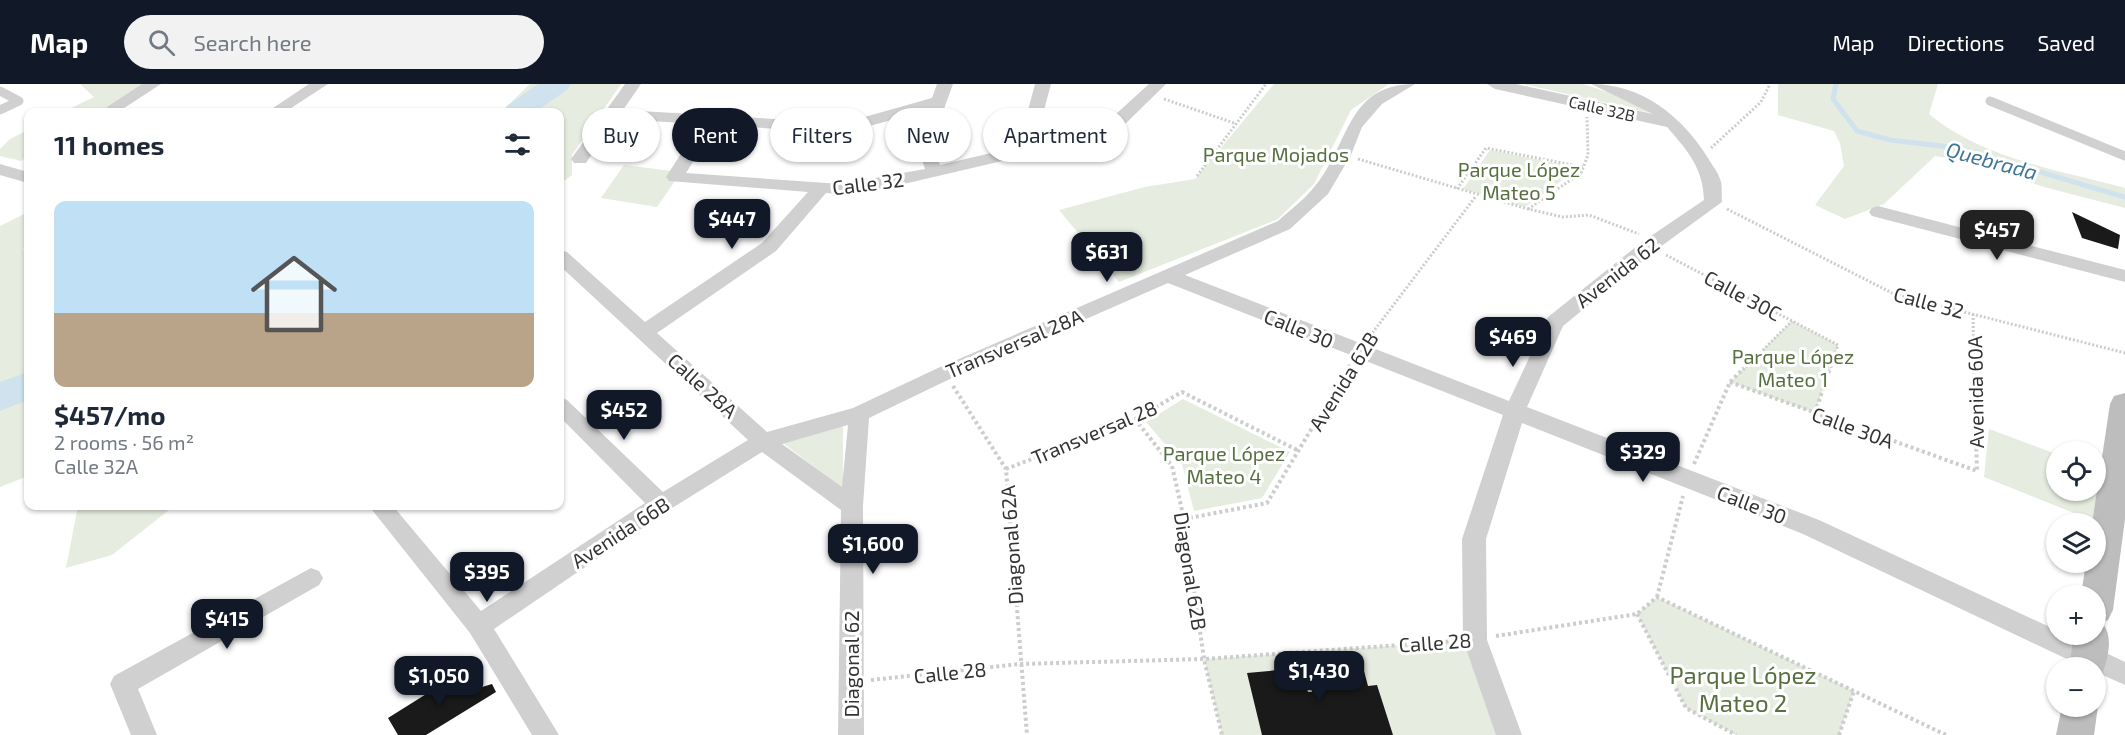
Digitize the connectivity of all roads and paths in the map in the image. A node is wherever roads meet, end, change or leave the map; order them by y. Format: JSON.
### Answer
{"nodes":[{"id":1,"x":153,"y":84,"type":"edge"},
{"id":2,"x":321,"y":84,"type":"edge"},
{"id":3,"x":633,"y":84,"type":"edge"},
{"id":4,"x":945,"y":84,"type":"edge"},
{"id":5,"x":1043,"y":84,"type":"edge"},
{"id":6,"x":1266,"y":84,"type":"edge"},
{"id":7,"x":1407,"y":84,"type":"edge"},
{"id":8,"x":1495,"y":84,"type":"edge"},
{"id":9,"x":1599,"y":84,"type":"edge"},
{"id":10,"x":1770,"y":84,"type":"edge"},
{"id":11,"x":1153,"y":89,"type":"edge"},
{"id":12,"x":0,"y":91,"type":"edge"},
{"id":13,"x":1990,"y":100,"type":"dead end"},
{"id":14,"x":937,"y":102,"type":"junction"},
{"id":15,"x":1586,"y":105,"type":"junction"},
{"id":16,"x":114,"y":108,"type":"edge"},
{"id":17,"x":282,"y":108,"type":"edge"},
{"id":18,"x":618,"y":108,"type":"edge"},
{"id":19,"x":1037,"y":108,"type":"edge"},
{"id":20,"x":0,"y":110,"type":"edge"},
{"id":21,"x":1128,"y":112,"type":"edge"},
{"id":22,"x":758,"y":123,"type":"edge"},
{"id":23,"x":1234,"y":123,"type":"junction"},
{"id":24,"x":1673,"y":124,"type":"junction"},
{"id":25,"x":1343,"y":155,"type":"junction"},
{"id":26,"x":582,"y":156,"type":"edge"},
{"id":27,"x":2125,"y":156,"type":"edge"},
{"id":28,"x":580,"y":159,"type":"dead end"},
{"id":29,"x":983,"y":159,"type":"edge"},
{"id":30,"x":1699,"y":159,"type":"junction"},
{"id":31,"x":684,"y":162,"type":"edge"},
{"id":32,"x":24,"y":163,"type":"edge"},
{"id":33,"x":1583,"y":167,"type":"junction"},
{"id":34,"x":5,"y":170,"type":"edge"},
{"id":35,"x":934,"y":171,"type":"junction"},
{"id":36,"x":1197,"y":176,"type":"dead end"},
{"id":37,"x":24,"y":177,"type":"edge"},
{"id":38,"x":821,"y":188,"type":"junction"},
{"id":39,"x":1457,"y":189,"type":"junction"},
{"id":40,"x":1476,"y":196,"type":"junction"},
{"id":41,"x":1713,"y":202,"type":"junction"},
{"id":42,"x":1528,"y":209,"type":"junction"},
{"id":43,"x":1878,"y":212,"type":"dead end"},
{"id":44,"x":1648,"y":246,"type":"junction"},
{"id":45,"x":564,"y":260,"type":"edge"},
{"id":46,"x":1169,"y":276,"type":"junction"},
{"id":47,"x":2125,"y":276,"type":"edge"},
{"id":48,"x":1973,"y":314,"type":"junction"},
{"id":49,"x":1792,"y":321,"type":"junction"},
{"id":50,"x":645,"y":332,"type":"junction"},
{"id":51,"x":1358,"y":351,"type":"junction"},
{"id":52,"x":2125,"y":353,"type":"edge"},
{"id":53,"x":945,"y":373,"type":"junction"},
{"id":54,"x":1730,"y":382,"type":"junction"},
{"id":55,"x":2125,"y":404,"type":"edge"},
{"id":56,"x":564,"y":409,"type":"edge"},
{"id":57,"x":1515,"y":411,"type":"junction"},
{"id":58,"x":1815,"y":413,"type":"junction"},
{"id":59,"x":859,"y":414,"type":"junction"},
{"id":60,"x":1135,"y":419,"type":"junction"},
{"id":61,"x":763,"y":441,"type":"junction"},
{"id":62,"x":1299,"y":451,"type":"junction"},
{"id":63,"x":1006,"y":469,"type":"junction"},
{"id":64,"x":1977,"y":471,"type":"joint"},
{"id":65,"x":1688,"y":480,"type":"junction"},
{"id":66,"x":661,"y":504,"type":"junction"},
{"id":67,"x":852,"y":506,"type":"junction"},
{"id":68,"x":383,"y":510,"type":"edge"},
{"id":69,"x":1184,"y":519,"type":"junction"},
{"id":70,"x":311,"y":578,"type":"dead end"},
{"id":71,"x":2100,"y":585,"type":"edge"},
{"id":72,"x":1657,"y":597,"type":"junction"},
{"id":73,"x":1636,"y":614,"type":"junction"},
{"id":74,"x":479,"y":626,"type":"junction"},
{"id":75,"x":1475,"y":640,"type":"junction"},
{"id":76,"x":2089,"y":653,"type":"edge"},
{"id":77,"x":1204,"y":659,"type":"junction"},
{"id":78,"x":1020,"y":664,"type":"junction"},
{"id":79,"x":2125,"y":674,"type":"edge"},
{"id":80,"x":851,"y":682,"type":"junction"},
{"id":81,"x":1854,"y":691,"type":"junction"},
{"id":82,"x":2078,"y":717,"type":"edge"},
{"id":83,"x":144,"y":735,"type":"edge"},
{"id":84,"x":546,"y":735,"type":"edge"},
{"id":85,"x":851,"y":735,"type":"edge"},
{"id":86,"x":1027,"y":735,"type":"edge"},
{"id":87,"x":1222,"y":735,"type":"edge"},
{"id":88,"x":1509,"y":735,"type":"edge"},
{"id":89,"x":1736,"y":735,"type":"edge"},
{"id":90,"x":1839,"y":735,"type":"edge"},
{"id":91,"x":1946,"y":735,"type":"edge"},
{"id":92,"x":2075,"y":735,"type":"edge"}],
"edges":[{"from":1,"to":16,"type":"street"},
{"from":2,"to":17,"type":"street"},
{"from":3,"to":18,"type":"street"},
{"from":4,"to":14,"type":"street"},
{"from":5,"to":19,"type":"street"},
{"from":6,"to":23,"type":"path"},
{"from":7,"to":25,"type":"street","name":"Transversal 28A"},
{"from":8,"to":15,"type":"street","name":"Calle 32B"},
{"from":9,"to":24,"type":"street"},
{"from":10,"to":30,"type":"path"},
{"from":11,"to":21,"type":"street","name":"Calle 32"},
{"from":11,"to":23,"type":"path"},
{"from":12,"to":20,"type":"lane"},
{"from":13,"to":27,"type":"lane"},
{"from":14,"to":22,"type":"street"},
{"from":14,"to":35,"type":"street"},
{"from":15,"to":24,"type":"street","name":"Calle 32B"},
{"from":15,"to":33,"type":"path"},
{"from":23,"to":36,"type":"path"},
{"from":24,"to":30,"type":"street"},
{"from":25,"to":39,"type":"path"},
{"from":25,"to":46,"type":"street","name":"Transversal 28A"},
{"from":26,"to":28,"type":"street"},
{"from":29,"to":35,"type":"street","name":"Calle 32"},
{"from":30,"to":41,"type":"street"},
{"from":31,"to":38,"type":"street","name":"Calle 32"},
{"from":32,"to":34,"type":"street"},
{"from":33,"to":39,"type":"path"},
{"from":33,"to":42,"type":"path"},
{"from":34,"to":37,"type":"street"},
{"from":35,"to":38,"type":"street","name":"Calle 32"},
{"from":38,"to":50,"type":"street"},
{"from":39,"to":40,"type":"path"},
{"from":40,"to":42,"type":"path"},
{"from":40,"to":51,"type":"path","name":"Avenida 62B"},
{"from":41,"to":44,"type":"street","name":"Avenida 62"},
{"from":41,"to":48,"type":"path","name":"Calle 32"},
{"from":42,"to":44,"type":"path"},
{"from":43,"to":47,"type":"street"},
{"from":44,"to":49,"type":"path","name":"Calle 30C"},
{"from":44,"to":57,"type":"street","name":"Avenida 62"},
{"from":45,"to":50,"type":"street","name":"Calle 28A"},
{"from":46,"to":51,"type":"street","name":"Calle 30"},
{"from":46,"to":53,"type":"street","name":"Transversal 28A"},
{"from":48,"to":52,"type":"path","name":"Calle 32"},
{"from":48,"to":64,"type":"path","name":"Avenida 60A"},
{"from":49,"to":54,"type":"path"},
{"from":49,"to":58,"type":"path","name":"Calle 30C"},
{"from":50,"to":61,"type":"street","name":"Calle 28A"},
{"from":51,"to":57,"type":"street","name":"Calle 30"},
{"from":51,"to":62,"type":"path","name":"Avenida 62B"},
{"from":53,"to":59,"type":"street","name":"Transversal 28A"},
{"from":53,"to":63,"type":"path","name":"Diagonal 62A"},
{"from":54,"to":58,"type":"path","name":"Calle 30A"},
{"from":54,"to":65,"type":"path"},
{"from":55,"to":71,"type":"street"},
{"from":56,"to":66,"type":"street"},
{"from":57,"to":65,"type":"street","name":"Calle 30"},
{"from":57,"to":75,"type":"street","name":"Avenida 62"},
{"from":58,"to":64,"type":"path","name":"Calle 30A"},
{"from":59,"to":61,"type":"street","name":"Transversal 28A"},
{"from":59,"to":67,"type":"street","name":"Diagonal 62"},
{"from":60,"to":62,"type":"path","name":"Transversal 28"},
{"from":60,"to":63,"type":"path","name":"Transversal 28"},
{"from":60,"to":69,"type":"path","name":"Diagonal 62B"},
{"from":61,"to":66,"type":"street","name":"Avenida 66B"},
{"from":61,"to":67,"type":"street","name":"Calle 28A"},
{"from":62,"to":69,"type":"path","name":"Avenida 62B"},
{"from":63,"to":78,"type":"path","name":"Diagonal 62A"},
{"from":65,"to":72,"type":"path"},
{"from":65,"to":76,"type":"street","name":"Calle 30"},
{"from":66,"to":74,"type":"street","name":"Avenida 66B"},
{"from":67,"to":80,"type":"street","name":"Diagonal 62"},
{"from":68,"to":74,"type":"street"},
{"from":69,"to":77,"type":"path","name":"Diagonal 62B"},
{"from":70,"to":83,"type":"street"},
{"from":72,"to":73,"type":"path","name":"Calle 28"},
{"from":72,"to":81,"type":"path"},
{"from":73,"to":75,"type":"path","name":"Calle 28"},
{"from":73,"to":89,"type":"path"},
{"from":74,"to":84,"type":"street"},
{"from":75,"to":77,"type":"path","name":"Calle 28"},
{"from":75,"to":88,"type":"street","name":"Avenida 62"},
{"from":76,"to":79,"type":"street","name":"Calle 30"},
{"from":77,"to":78,"type":"path","name":"Calle 28"},
{"from":77,"to":87,"type":"path","name":"Diagonal 62B"},
{"from":78,"to":80,"type":"path","name":"Calle 28"},
{"from":78,"to":86,"type":"path","name":"Diagonal 62A"},
{"from":80,"to":85,"type":"street","name":"Diagonal 62"},
{"from":81,"to":90,"type":"path"},
{"from":81,"to":91,"type":"path"},
{"from":82,"to":92,"type":"street"}]}
